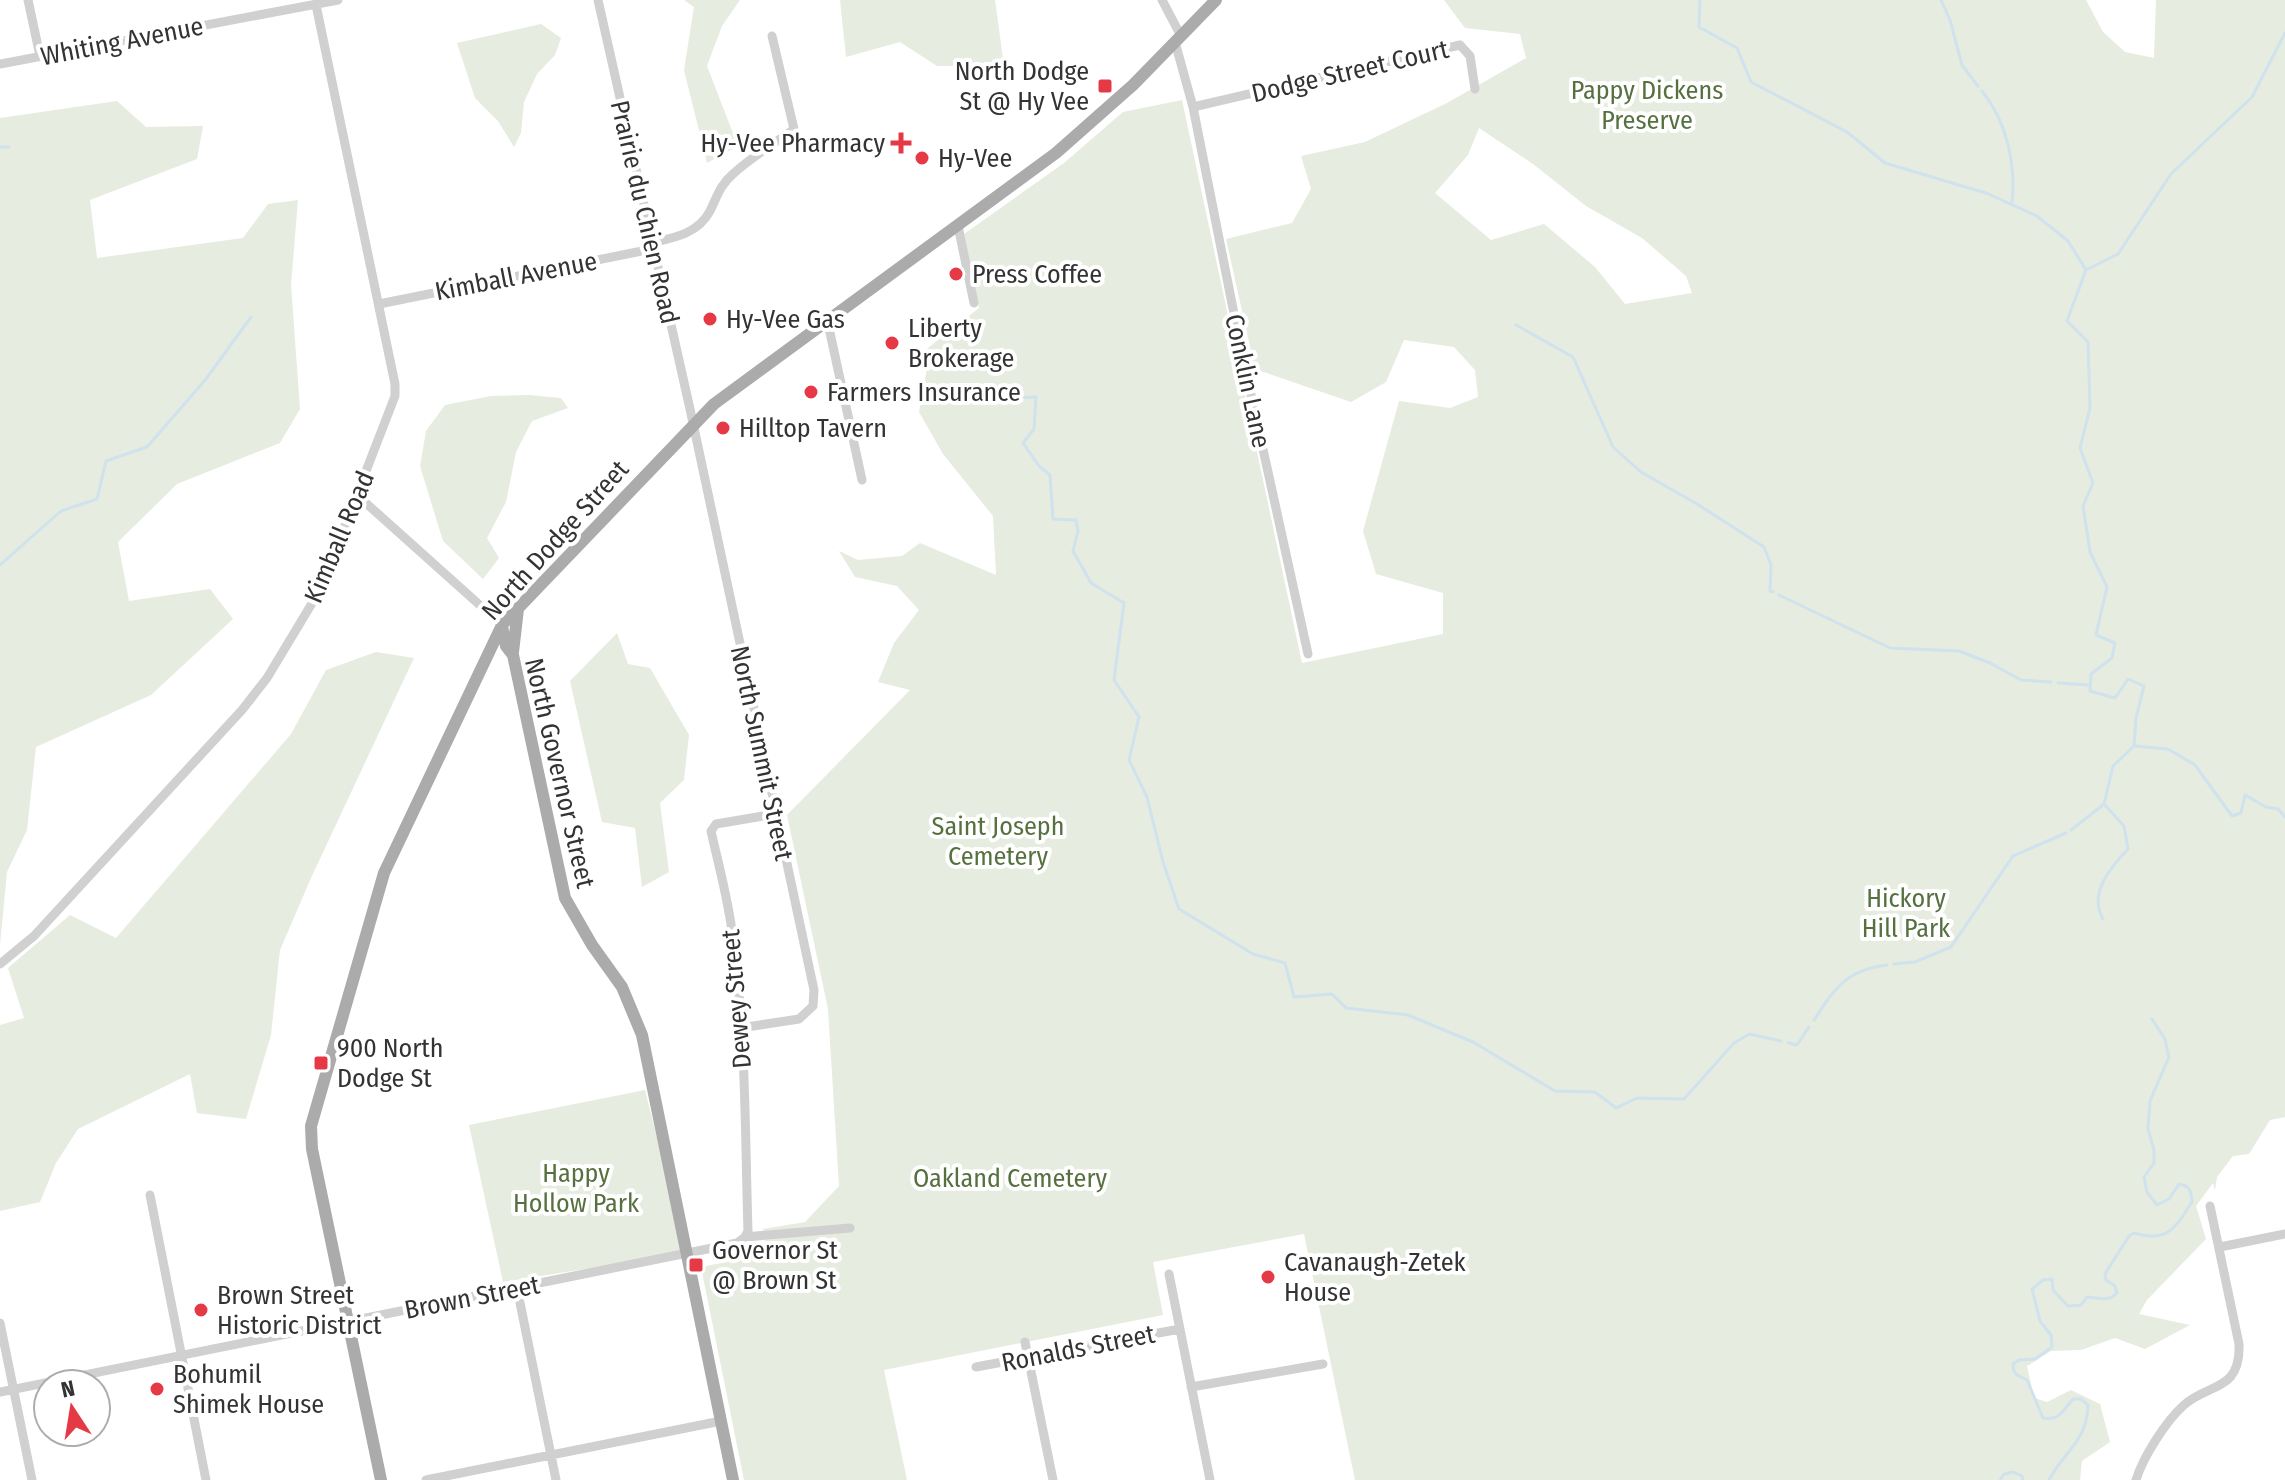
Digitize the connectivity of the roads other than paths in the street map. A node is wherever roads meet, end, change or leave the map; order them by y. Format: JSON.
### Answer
{"nodes":[{"id":1,"x":28,"y":0,"type":"edge"},
{"id":2,"x":338,"y":0,"type":"edge"},
{"id":3,"x":598,"y":0,"type":"edge"},
{"id":4,"x":1162,"y":0,"type":"edge"},
{"id":5,"x":1216,"y":0,"type":"edge"},
{"id":6,"x":316,"y":5,"type":"junction"},
{"id":7,"x":772,"y":36,"type":"dead end"},
{"id":8,"x":1178,"y":39,"type":"junction"},
{"id":9,"x":40,"y":56,"type":"junction"},
{"id":10,"x":0,"y":64,"type":"edge"},
{"id":11,"x":1475,"y":89,"type":"dead end"},
{"id":12,"x":1193,"y":107,"type":"junction"},
{"id":13,"x":958,"y":226,"type":"junction"},
{"id":14,"x":652,"y":246,"type":"junction"},
{"id":15,"x":974,"y":303,"type":"dead end"},
{"id":16,"x":379,"y":304,"type":"junction"},
{"id":17,"x":827,"y":319,"type":"junction"},
{"id":18,"x":692,"y":424,"type":"junction"},
{"id":19,"x":862,"y":480,"type":"dead end"},
{"id":20,"x":358,"y":496,"type":"junction"},
{"id":21,"x":518,"y":609,"type":"junction"},
{"id":22,"x":502,"y":625,"type":"junction"},
{"id":23,"x":1308,"y":654,"type":"dead end"},
{"id":24,"x":513,"y":655,"type":"junction"},
{"id":25,"x":485,"y":661,"type":"junction"},
{"id":26,"x":775,"y":814,"type":"junction"},
{"id":27,"x":0,"y":964,"type":"edge"},
{"id":28,"x":740,"y":1028,"type":"junction"},
{"id":29,"x":150,"y":1195,"type":"dead end"},
{"id":30,"x":2210,"y":1206,"type":"dead end"},
{"id":31,"x":850,"y":1228,"type":"dead end"},
{"id":32,"x":2285,"y":1234,"type":"edge"},
{"id":33,"x":745,"y":1237,"type":"junction"},
{"id":34,"x":2220,"y":1247,"type":"junction"},
{"id":35,"x":686,"y":1253,"type":"junction"},
{"id":36,"x":1169,"y":1274,"type":"dead end"},
{"id":37,"x":517,"y":1288,"type":"junction"},
{"id":38,"x":349,"y":1321,"type":"junction"},
{"id":39,"x":0,"y":1323,"type":"edge"},
{"id":40,"x":1180,"y":1329,"type":"junction"},
{"id":41,"x":1025,"y":1342,"type":"dead end"},
{"id":42,"x":180,"y":1356,"type":"junction"},
{"id":43,"x":1029,"y":1358,"type":"junction"},
{"id":44,"x":1323,"y":1364,"type":"dead end"},
{"id":45,"x":976,"y":1367,"type":"dead end"},
{"id":46,"x":1191,"y":1387,"type":"junction"},
{"id":47,"x":13,"y":1389,"type":"junction"},
{"id":48,"x":0,"y":1392,"type":"edge"},
{"id":49,"x":721,"y":1421,"type":"junction"},
{"id":50,"x":551,"y":1455,"type":"junction"},
{"id":51,"x":32,"y":1480,"type":"edge"},
{"id":52,"x":206,"y":1480,"type":"edge"},
{"id":53,"x":381,"y":1480,"type":"edge"},
{"id":54,"x":426,"y":1480,"type":"edge"},
{"id":55,"x":556,"y":1480,"type":"edge"},
{"id":56,"x":733,"y":1480,"type":"edge"},
{"id":57,"x":1053,"y":1480,"type":"edge"},
{"id":58,"x":1210,"y":1480,"type":"edge"},
{"id":59,"x":2136,"y":1480,"type":"edge"}],
"edges":[{"from":1,"to":9,"type":"street"},
{"from":2,"to":6,"type":"street","name":"Whiting Avenue"},
{"from":3,"to":14,"type":"street","name":"Prairie du Chien Road"},
{"from":4,"to":8,"type":"street","name":"Conklin Lane"},
{"from":5,"to":8,"type":"main road","name":"North Dodge Street"},
{"from":6,"to":9,"type":"street","name":"Whiting Avenue"},
{"from":6,"to":16,"type":"street","name":"Kimball Road"},
{"from":7,"to":14,"type":"street","name":"Kimball Avenue"},
{"from":8,"to":12,"type":"street","name":"Conklin Lane"},
{"from":8,"to":13,"type":"main road","name":"North Dodge Street"},
{"from":9,"to":10,"type":"street","name":"Whiting Avenue"},
{"from":11,"to":12,"type":"street","name":"Dodge Street Court"},
{"from":12,"to":23,"type":"street","name":"Conklin Lane"},
{"from":13,"to":15,"type":"street"},
{"from":13,"to":17,"type":"main road","name":"North Dodge Street"},
{"from":14,"to":16,"type":"street","name":"Kimball Avenue"},
{"from":14,"to":18,"type":"street","name":"Prairie du Chien Road"},
{"from":16,"to":20,"type":"street","name":"Kimball Road"},
{"from":17,"to":18,"type":"main road","name":"North Dodge Street"},
{"from":17,"to":19,"type":"street"},
{"from":18,"to":21,"type":"main road","name":"North Dodge Street"},
{"from":18,"to":26,"type":"street","name":"North Summit Street"},
{"from":20,"to":22,"type":"street","name":"North Governor Street"},
{"from":20,"to":27,"type":"street","name":"Kimball Road"},
{"from":21,"to":22,"type":"main road","name":"North Dodge Street"},
{"from":21,"to":24,"type":"main road"},
{"from":22,"to":24,"type":"main road","name":"North Governor Street"},
{"from":22,"to":25,"type":"main road","name":"North Dodge Street"},
{"from":24,"to":25,"type":"main road"},
{"from":24,"to":35,"type":"main road","name":"North Governor Street"},
{"from":25,"to":38,"type":"main road","name":"North Dodge Street"},
{"from":26,"to":28,"type":"street","name":"Dewey Street"},
{"from":26,"to":28,"type":"street","name":"North Summit Street"},
{"from":28,"to":33,"type":"street","name":"Dewey Street"},
{"from":29,"to":42,"type":"street"},
{"from":30,"to":34,"type":"street"},
{"from":31,"to":33,"type":"street","name":"Brown Street"},
{"from":32,"to":34,"type":"street"},
{"from":33,"to":35,"type":"street","name":"Brown Street"},
{"from":34,"to":59,"type":"street"},
{"from":35,"to":37,"type":"street","name":"Brown Street"},
{"from":35,"to":49,"type":"main road","name":"North Governor Street"},
{"from":36,"to":40,"type":"street"},
{"from":37,"to":38,"type":"street","name":"Brown Street"},
{"from":37,"to":50,"type":"street"},
{"from":38,"to":42,"type":"street","name":"Brown Street"},
{"from":38,"to":53,"type":"main road","name":"North Dodge Street"},
{"from":39,"to":47,"type":"street"},
{"from":40,"to":43,"type":"street","name":"Ronalds Street"},
{"from":40,"to":46,"type":"street"},
{"from":41,"to":43,"type":"street"},
{"from":42,"to":47,"type":"street","name":"Brown Street"},
{"from":42,"to":52,"type":"street"},
{"from":43,"to":45,"type":"street","name":"Ronalds Street"},
{"from":43,"to":57,"type":"street"},
{"from":44,"to":46,"type":"street"},
{"from":46,"to":58,"type":"street"},
{"from":47,"to":48,"type":"street","name":"Brown Street"},
{"from":47,"to":51,"type":"street"},
{"from":49,"to":50,"type":"street"},
{"from":49,"to":56,"type":"main road","name":"North Governor Street"},
{"from":50,"to":54,"type":"street"},
{"from":50,"to":55,"type":"street"}]}
